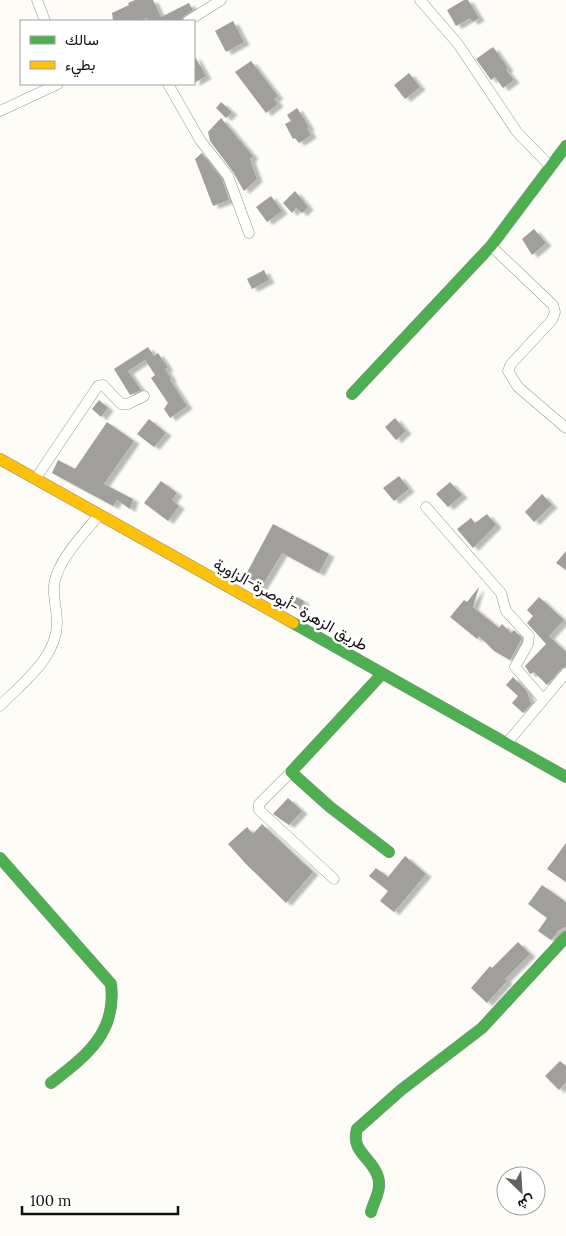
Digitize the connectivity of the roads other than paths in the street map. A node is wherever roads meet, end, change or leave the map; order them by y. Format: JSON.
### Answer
{"nodes":[{"id":1,"x":38,"y":0,"type":"edge"},
{"id":2,"x":221,"y":0,"type":"edge"},
{"id":3,"x":420,"y":0,"type":"edge"},
{"id":4,"x":45,"y":20,"type":"edge"},
{"id":5,"x":190,"y":20,"type":"edge"},
{"id":6,"x":56,"y":85,"type":"edge"},
{"id":7,"x":169,"y":85,"type":"edge"},
{"id":8,"x":0,"y":111,"type":"edge"},
{"id":9,"x":566,"y":146,"type":"edge"},
{"id":10,"x":549,"y":165,"type":"junction"},
{"id":11,"x":249,"y":233,"type":"dead end"},
{"id":12,"x":491,"y":246,"type":"junction"},
{"id":13,"x":352,"y":394,"type":"dead end"},
{"id":14,"x":144,"y":396,"type":"dead end"},
{"id":15,"x":566,"y":428,"type":"edge"},
{"id":16,"x":0,"y":459,"type":"edge"},
{"id":17,"x":36,"y":478,"type":"junction"},
{"id":18,"x":426,"y":507,"type":"dead end"},
{"id":19,"x":99,"y":515,"type":"junction"},
{"id":20,"x":566,"y":673,"type":"edge"},
{"id":21,"x":382,"y":674,"type":"junction"},
{"id":22,"x":543,"y":699,"type":"junction"},
{"id":23,"x":0,"y":706,"type":"edge"},
{"id":24,"x":507,"y":744,"type":"junction"},
{"id":25,"x":291,"y":772,"type":"junction"},
{"id":26,"x":566,"y":777,"type":"edge"},
{"id":27,"x":389,"y":852,"type":"dead end"},
{"id":28,"x":0,"y":858,"type":"edge"},
{"id":29,"x":334,"y":879,"type":"dead end"},
{"id":30,"x":566,"y":937,"type":"edge"},
{"id":31,"x":51,"y":1083,"type":"dead end"},
{"id":32,"x":371,"y":1212,"type":"dead end"}],
"edges":[{"from":1,"to":4,"type":"street"},
{"from":2,"to":5,"type":"street"},
{"from":3,"to":10,"type":"street"},
{"from":6,"to":8,"type":"street"},
{"from":7,"to":11,"type":"street"},
{"from":9,"to":10,"type":"street"},
{"from":10,"to":12,"type":"street"},
{"from":12,"to":13,"type":"street"},
{"from":12,"to":15,"type":"street"},
{"from":14,"to":17,"type":"street"},
{"from":16,"to":17,"type":"street","name":"طريق الزهرة -أبوصرة-الزاوية"},
{"from":17,"to":19,"type":"street","name":"طريق الزهرة -أبوصرة-الزاوية"},
{"from":18,"to":22,"type":"street"},
{"from":19,"to":21,"type":"street","name":"طريق الزهرة -أبوصرة-الزاوية"},
{"from":19,"to":23,"type":"street"},
{"from":20,"to":22,"type":"street"},
{"from":21,"to":24,"type":"street","name":"طريق الزهرة -أبوصرة-الزاوية"},
{"from":21,"to":25,"type":"street"},
{"from":22,"to":24,"type":"street"},
{"from":24,"to":26,"type":"street","name":"طريق الزهرة -أبوصرة-الزاوية"},
{"from":25,"to":27,"type":"street"},
{"from":25,"to":29,"type":"street"},
{"from":28,"to":31,"type":"street"},
{"from":30,"to":32,"type":"street"}]}
